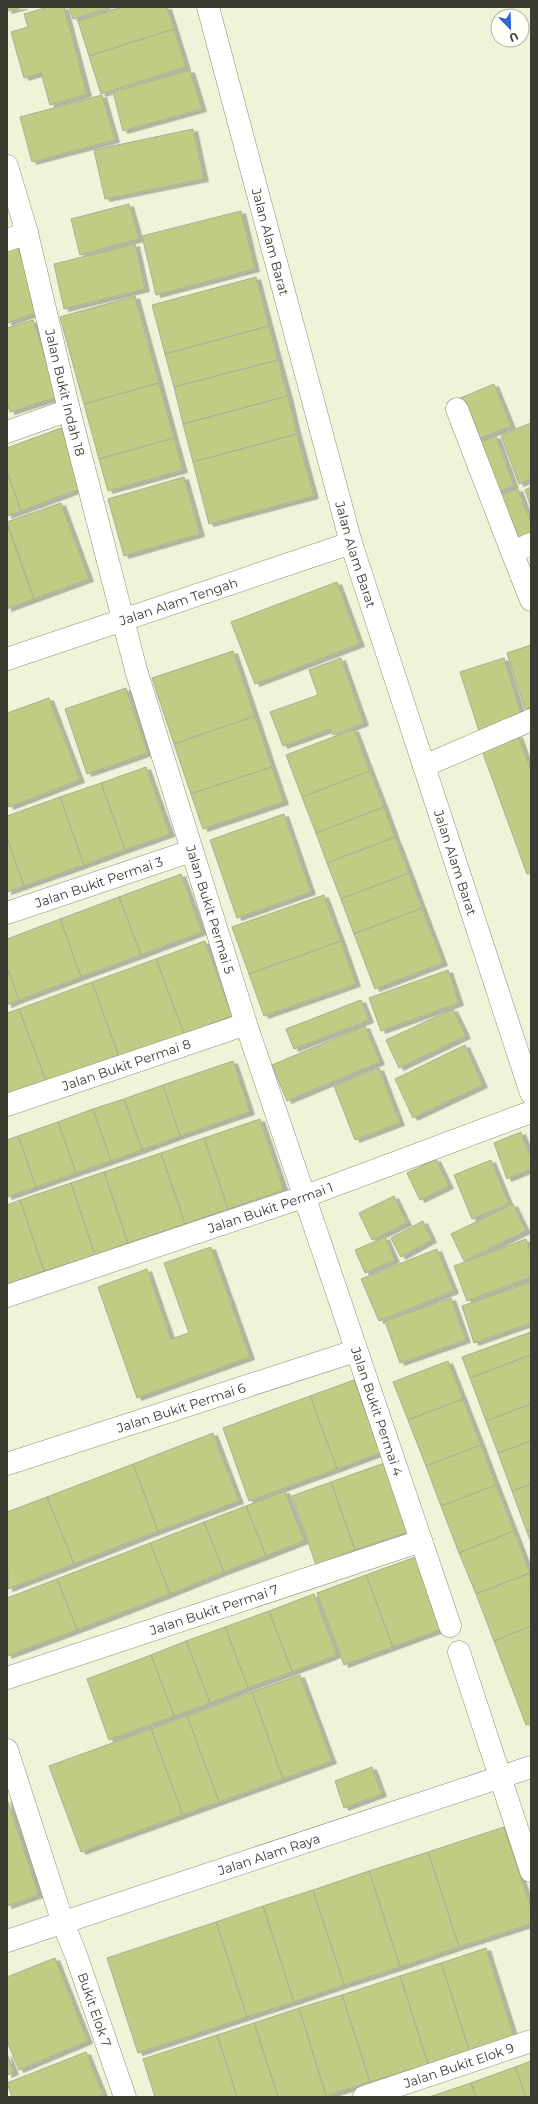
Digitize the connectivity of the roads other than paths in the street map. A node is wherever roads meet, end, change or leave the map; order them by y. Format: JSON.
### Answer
{"nodes":[{"id":1,"x":208,"y":7,"type":"edge"},
{"id":2,"x":7,"y":166,"type":"edge"},
{"id":3,"x":17,"y":236,"type":"edge"},
{"id":4,"x":457,"y":409,"type":"dead end"},
{"id":5,"x":69,"y":410,"type":"junction"},
{"id":6,"x":7,"y":432,"type":"edge"},
{"id":7,"x":350,"y":543,"type":"junction"},
{"id":8,"x":521,"y":548,"type":"edge"},
{"id":9,"x":531,"y":600,"type":"edge"},
{"id":10,"x":123,"y":619,"type":"junction"},
{"id":11,"x":7,"y":659,"type":"edge"},
{"id":12,"x":531,"y":720,"type":"edge"},
{"id":13,"x":424,"y":766,"type":"junction"},
{"id":14,"x":192,"y":851,"type":"junction"},
{"id":15,"x":7,"y":913,"type":"edge"},
{"id":16,"x":246,"y":1024,"type":"junction"},
{"id":17,"x":531,"y":1093,"type":"edge"},
{"id":18,"x":7,"y":1105,"type":"edge"},
{"id":19,"x":531,"y":1112,"type":"edge"},
{"id":20,"x":306,"y":1196,"type":"junction"},
{"id":21,"x":7,"y":1296,"type":"edge"},
{"id":22,"x":355,"y":1351,"type":"junction"},
{"id":23,"x":7,"y":1464,"type":"edge"},
{"id":24,"x":421,"y":1541,"type":"junction"},
{"id":25,"x":450,"y":1626,"type":"dead end"},
{"id":26,"x":459,"y":1652,"type":"dead end"},
{"id":27,"x":7,"y":1678,"type":"edge"},
{"id":28,"x":7,"y":1750,"type":"edge"},
{"id":29,"x":531,"y":1766,"type":"edge"},
{"id":30,"x":500,"y":1777,"type":"junction"},
{"id":31,"x":531,"y":1871,"type":"edge"},
{"id":32,"x":62,"y":1923,"type":"junction"},
{"id":33,"x":7,"y":1941,"type":"edge"},
{"id":34,"x":531,"y":2041,"type":"edge"},
{"id":35,"x":125,"y":2097,"type":"edge"},
{"id":36,"x":364,"y":2097,"type":"edge"}],
"edges":[{"from":1,"to":7,"type":"street","name":"Jalan Alam Barat"},
{"from":2,"to":3,"type":"street","name":"Jalan Bukit Indah 18"},
{"from":3,"to":5,"type":"street","name":"Jalan Bukit Indah 18"},
{"from":4,"to":8,"type":"street"},
{"from":5,"to":6,"type":"street"},
{"from":5,"to":10,"type":"street","name":"Jalan Bukit Indah 18"},
{"from":7,"to":10,"type":"street","name":"Jalan Alam Tengah"},
{"from":7,"to":13,"type":"street","name":"Jalan Alam Barat"},
{"from":8,"to":9,"type":"street"},
{"from":10,"to":11,"type":"street","name":"Jalan Alam Tengah"},
{"from":10,"to":14,"type":"street","name":"Jalan Bukit Permai 5"},
{"from":12,"to":13,"type":"street"},
{"from":13,"to":17,"type":"street","name":"Jalan Alam Barat"},
{"from":14,"to":15,"type":"street","name":"Jalan Bukit Permai 3"},
{"from":14,"to":16,"type":"street","name":"Jalan Bukit Permai 5"},
{"from":16,"to":18,"type":"street","name":"Jalan Bukit Permai 8"},
{"from":16,"to":20,"type":"street","name":"Jalan Bukit Permai 5"},
{"from":19,"to":20,"type":"street","name":"Jalan Bukit Permai 1"},
{"from":20,"to":21,"type":"street","name":"Jalan Bukit Permai 1"},
{"from":20,"to":22,"type":"street","name":"Jalan Bukit Permai 4"},
{"from":22,"to":23,"type":"street","name":"Jalan Bukit Permai 6"},
{"from":22,"to":24,"type":"street","name":"Jalan Bukit Permai 4"},
{"from":24,"to":25,"type":"street","name":"Jalan Bukit Permai 4"},
{"from":24,"to":27,"type":"street","name":"Jalan Bukit Permai 7"},
{"from":26,"to":30,"type":"street"},
{"from":28,"to":32,"type":"street","name":"Bukit Elok 7"},
{"from":29,"to":30,"type":"street","name":"Jalan Alam Raya"},
{"from":30,"to":31,"type":"street"},
{"from":30,"to":32,"type":"street","name":"Jalan Alam Raya"},
{"from":32,"to":33,"type":"street","name":"Jalan Alam Raya"},
{"from":32,"to":35,"type":"street","name":"Bukit Elok 7"},
{"from":34,"to":36,"type":"street","name":"Jalan Bukit Elok 9"}]}
